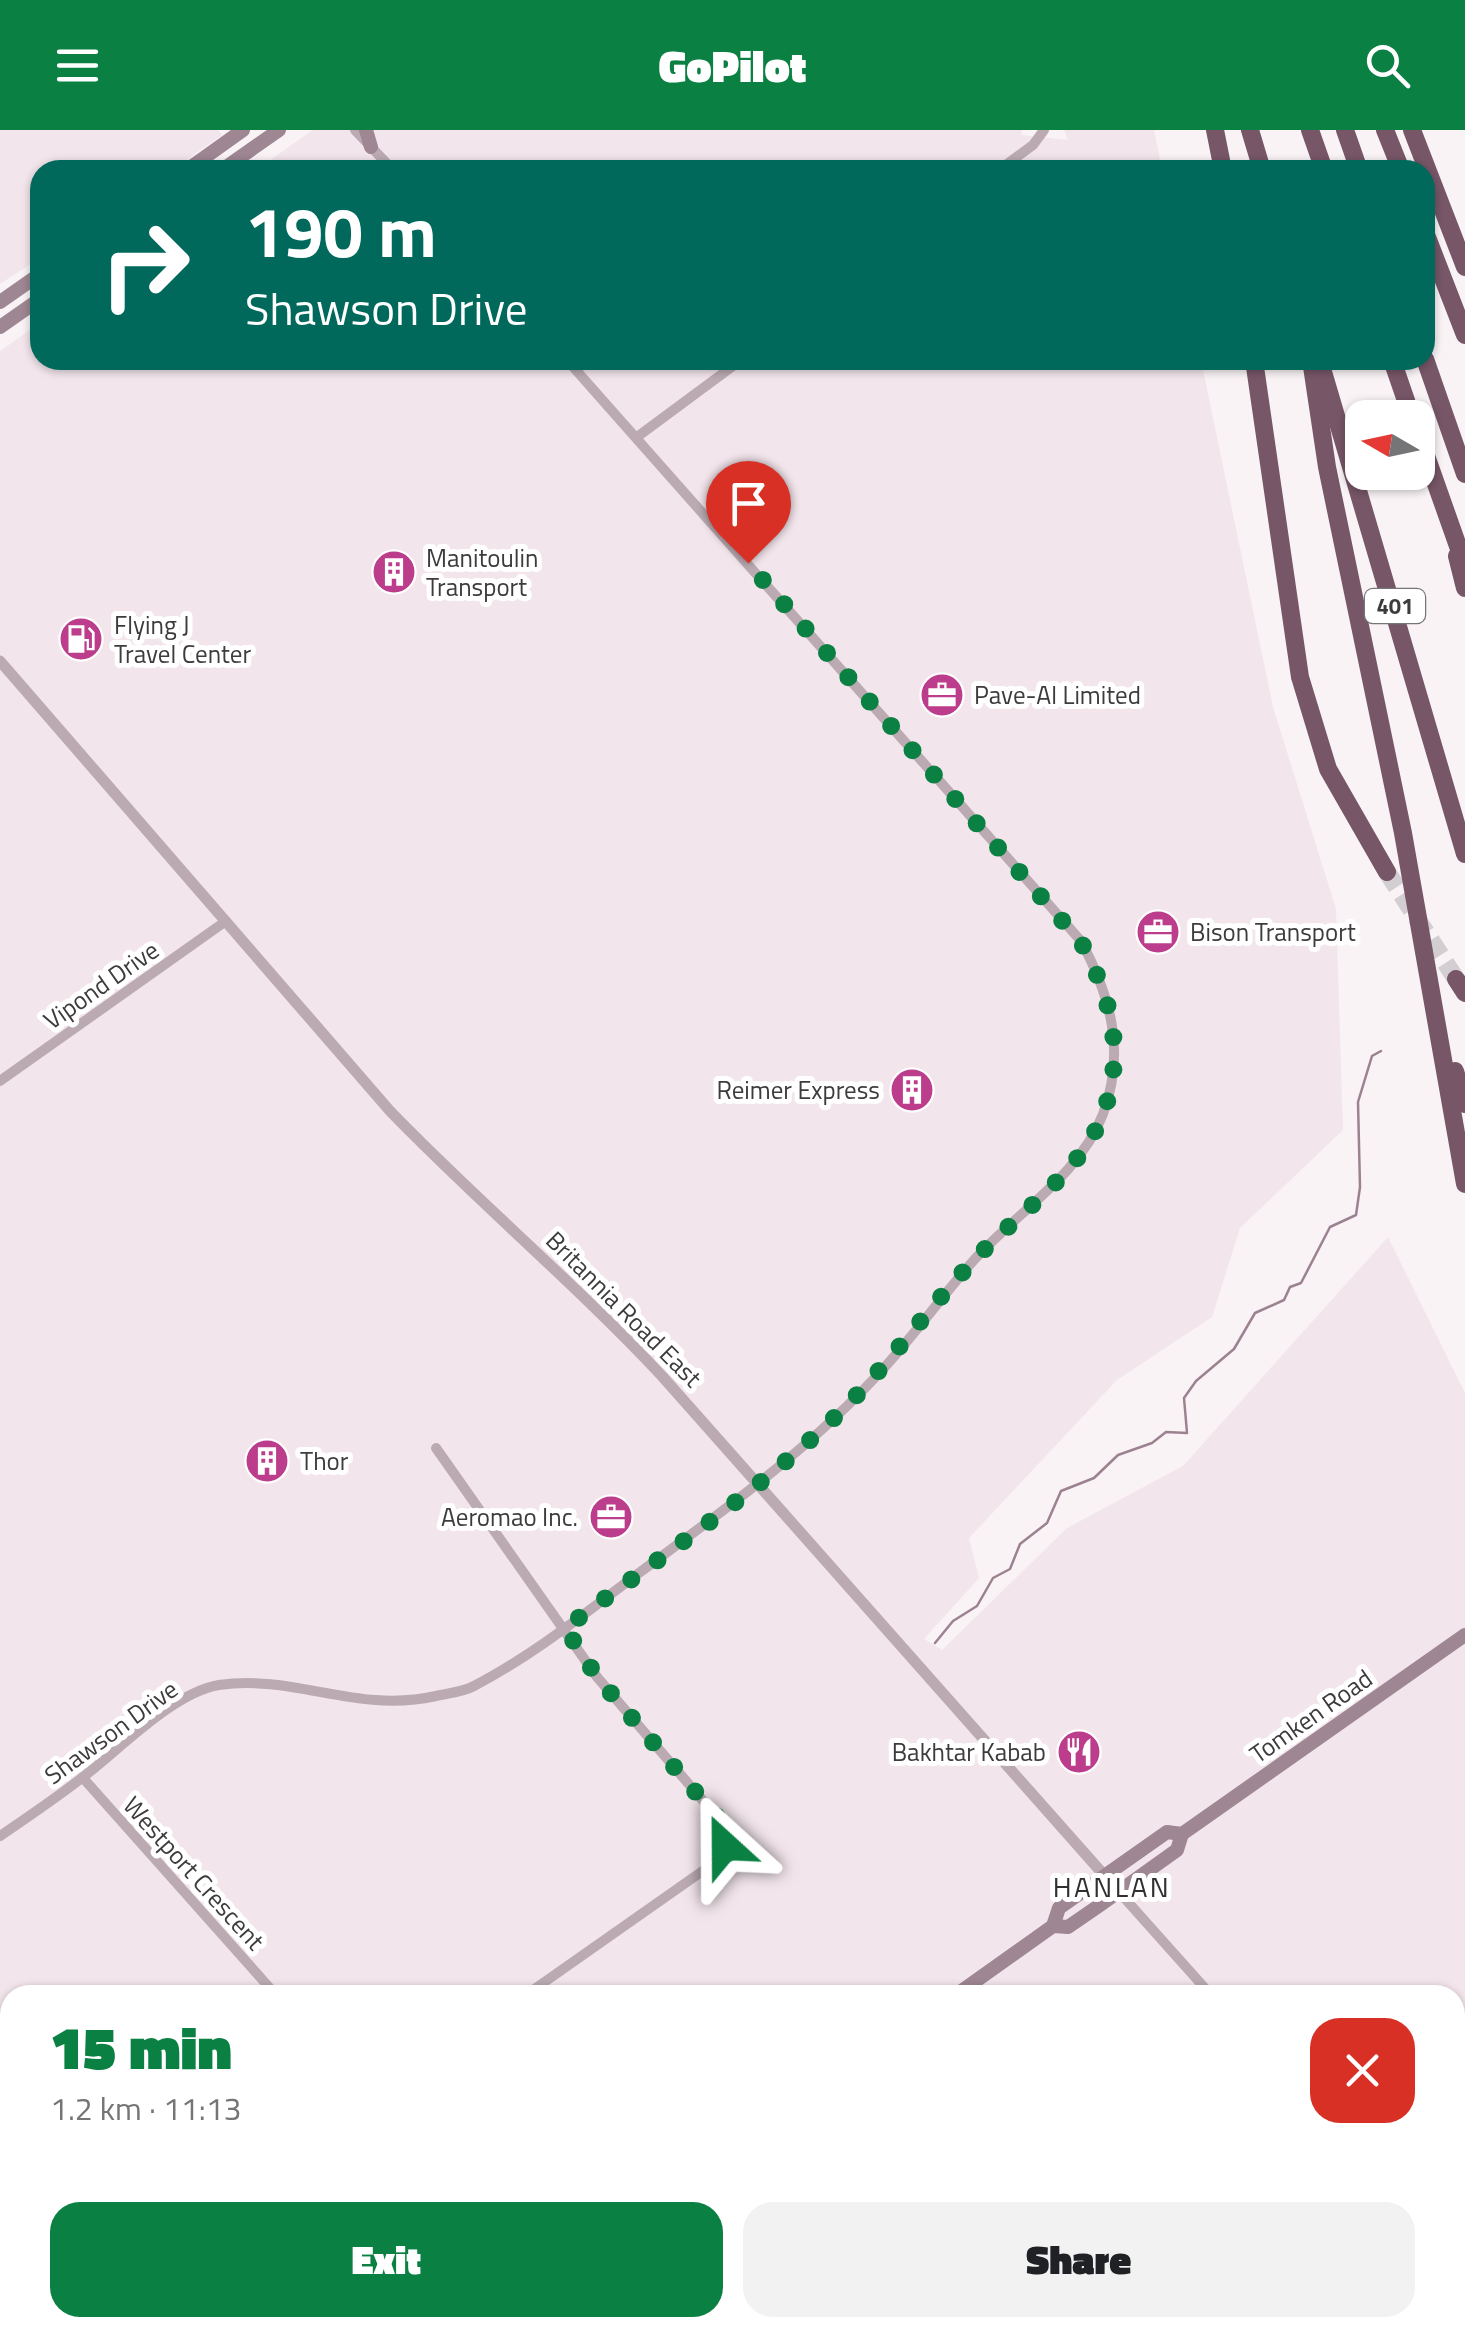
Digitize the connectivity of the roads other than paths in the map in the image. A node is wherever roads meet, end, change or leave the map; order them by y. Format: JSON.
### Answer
{"nodes":[{"id":1,"x":243,"y":130,"type":"edge"},
{"id":2,"x":279,"y":130,"type":"edge"},
{"id":3,"x":355,"y":130,"type":"edge"},
{"id":4,"x":366,"y":130,"type":"edge"},
{"id":5,"x":1044,"y":130,"type":"edge"},
{"id":6,"x":1215,"y":130,"type":"edge"},
{"id":7,"x":1250,"y":130,"type":"edge"},
{"id":8,"x":1310,"y":130,"type":"edge"},
{"id":9,"x":1345,"y":130,"type":"edge"},
{"id":10,"x":1385,"y":130,"type":"edge"},
{"id":11,"x":1412,"y":130,"type":"edge"},
{"id":12,"x":371,"y":147,"type":"junction"},
{"id":13,"x":201,"y":160,"type":"edge"},
{"id":14,"x":236,"y":160,"type":"edge"},
{"id":15,"x":383,"y":160,"type":"edge"},
{"id":16,"x":1013,"y":160,"type":"edge"},
{"id":17,"x":1221,"y":160,"type":"edge"},
{"id":18,"x":1259,"y":160,"type":"edge"},
{"id":19,"x":1320,"y":160,"type":"edge"},
{"id":20,"x":1356,"y":160,"type":"edge"},
{"id":21,"x":1397,"y":160,"type":"edge"},
{"id":22,"x":1424,"y":160,"type":"edge"},
{"id":23,"x":1435,"y":189,"type":"edge"},
{"id":24,"x":1435,"y":258,"type":"edge"},
{"id":25,"x":1465,"y":267,"type":"edge"},
{"id":26,"x":30,"y":281,"type":"edge"},
{"id":27,"x":0,"y":302,"type":"edge"},
{"id":28,"x":30,"y":305,"type":"edge"},
{"id":29,"x":0,"y":327,"type":"edge"},
{"id":30,"x":1465,"y":335,"type":"edge"},
{"id":31,"x":576,"y":370,"type":"edge"},
{"id":32,"x":727,"y":370,"type":"edge"},
{"id":33,"x":1255,"y":370,"type":"edge"},
{"id":34,"x":1313,"y":370,"type":"edge"},
{"id":35,"x":1322,"y":370,"type":"edge"},
{"id":36,"x":1395,"y":370,"type":"edge"},
{"id":37,"x":1429,"y":370,"type":"edge"},
{"id":38,"x":1406,"y":400,"type":"edge"},
{"id":39,"x":637,"y":436,"type":"junction"},
{"id":40,"x":1465,"y":474,"type":"edge"},
{"id":41,"x":1435,"y":481,"type":"edge"},
{"id":42,"x":1449,"y":521,"type":"junction"},
{"id":43,"x":1465,"y":566,"type":"edge"},
{"id":44,"x":1465,"y":588,"type":"edge"},
{"id":45,"x":0,"y":660,"type":"edge"},
{"id":46,"x":1465,"y":854,"type":"edge"},
{"id":47,"x":1387,"y":872,"type":"tunnel mouth"},
{"id":48,"x":226,"y":921,"type":"junction"},
{"id":49,"x":1434,"y":999,"type":"junction"},
{"id":50,"x":0,"y":1082,"type":"edge"},
{"id":51,"x":1465,"y":1104,"type":"edge"},
{"id":52,"x":1465,"y":1184,"type":"edge"},
{"id":53,"x":436,"y":1448,"type":"dead end"},
{"id":54,"x":758,"y":1486,"type":"junction"},
{"id":55,"x":565,"y":1628,"type":"junction"},
{"id":56,"x":1465,"y":1634,"type":"edge"},
{"id":57,"x":82,"y":1778,"type":"junction"},
{"id":58,"x":1182,"y":1834,"type":"junction"},
{"id":59,"x":0,"y":1836,"type":"edge"},
{"id":60,"x":1106,"y":1875,"type":"junction"},
{"id":61,"x":1119,"y":1892,"type":"junction"},
{"id":62,"x":1053,"y":1926,"type":"junction"},
{"id":63,"x":267,"y":1985,"type":"edge"},
{"id":64,"x":540,"y":1985,"type":"edge"},
{"id":65,"x":970,"y":1985,"type":"edge"},
{"id":66,"x":1202,"y":1985,"type":"edge"}],
"edges":[{"from":1,"to":13,"type":"main road"},
{"from":2,"to":14,"type":"main road"},
{"from":3,"to":12,"type":"street"},
{"from":4,"to":12,"type":"main road"},
{"from":5,"to":16,"type":"street"},
{"from":6,"to":17,"type":"highway"},
{"from":7,"to":18,"type":"highway"},
{"from":8,"to":19,"type":"highway"},
{"from":9,"to":20,"type":"highway"},
{"from":10,"to":21,"type":"highway"},
{"from":11,"to":22,"type":"highway"},
{"from":12,"to":15,"type":"street"},
{"from":23,"to":25,"type":"highway"},
{"from":24,"to":30,"type":"highway"},
{"from":26,"to":27,"type":"main road"},
{"from":28,"to":29,"type":"main road"},
{"from":31,"to":39,"type":"street","name":"Shawson Drive"},
{"from":32,"to":39,"type":"street"},
{"from":33,"to":47,"type":"highway"},
{"from":34,"to":49,"type":"highway"},
{"from":35,"to":46,"type":"highway","number":"401"},
{"from":36,"to":38,"type":"highway"},
{"from":37,"to":40,"type":"highway"},
{"from":39,"to":54,"type":"street","name":"Shawson Drive"},
{"from":41,"to":42,"type":"highway"},
{"from":42,"to":43,"type":"highway"},
{"from":42,"to":44,"type":"highway"},
{"from":45,"to":48,"type":"street","name":"Britannia Road East"},
{"from":48,"to":50,"type":"street","name":"Vipond Drive"},
{"from":48,"to":54,"type":"street","name":"Britannia Road East"},
{"from":49,"to":51,"type":"highway"},
{"from":49,"to":52,"type":"highway"},
{"from":53,"to":55,"type":"street"},
{"from":54,"to":55,"type":"street","name":"Shawson Drive"},
{"from":54,"to":60,"type":"street","name":"Britannia Road East"},
{"from":55,"to":57,"type":"street","name":"Shawson Drive"},
{"from":55,"to":64,"type":"street"},
{"from":56,"to":58,"type":"main road","name":"Tomken Road"},
{"from":57,"to":59,"type":"street","name":"Shawson Drive"},
{"from":57,"to":63,"type":"street","name":"Westport Crescent"},
{"from":58,"to":60,"type":"main road","name":"Tomken Road"},
{"from":58,"to":61,"type":"main road","name":"Tomken Road"},
{"from":60,"to":61,"type":"street","name":"Britannia Road East"},
{"from":60,"to":62,"type":"main road","name":"Tomken Road"},
{"from":61,"to":62,"type":"main road","name":"Tomken Road"},
{"from":61,"to":66,"type":"street","name":"Britannia Road East"},
{"from":62,"to":65,"type":"main road","name":"Tomken Road"}]}
